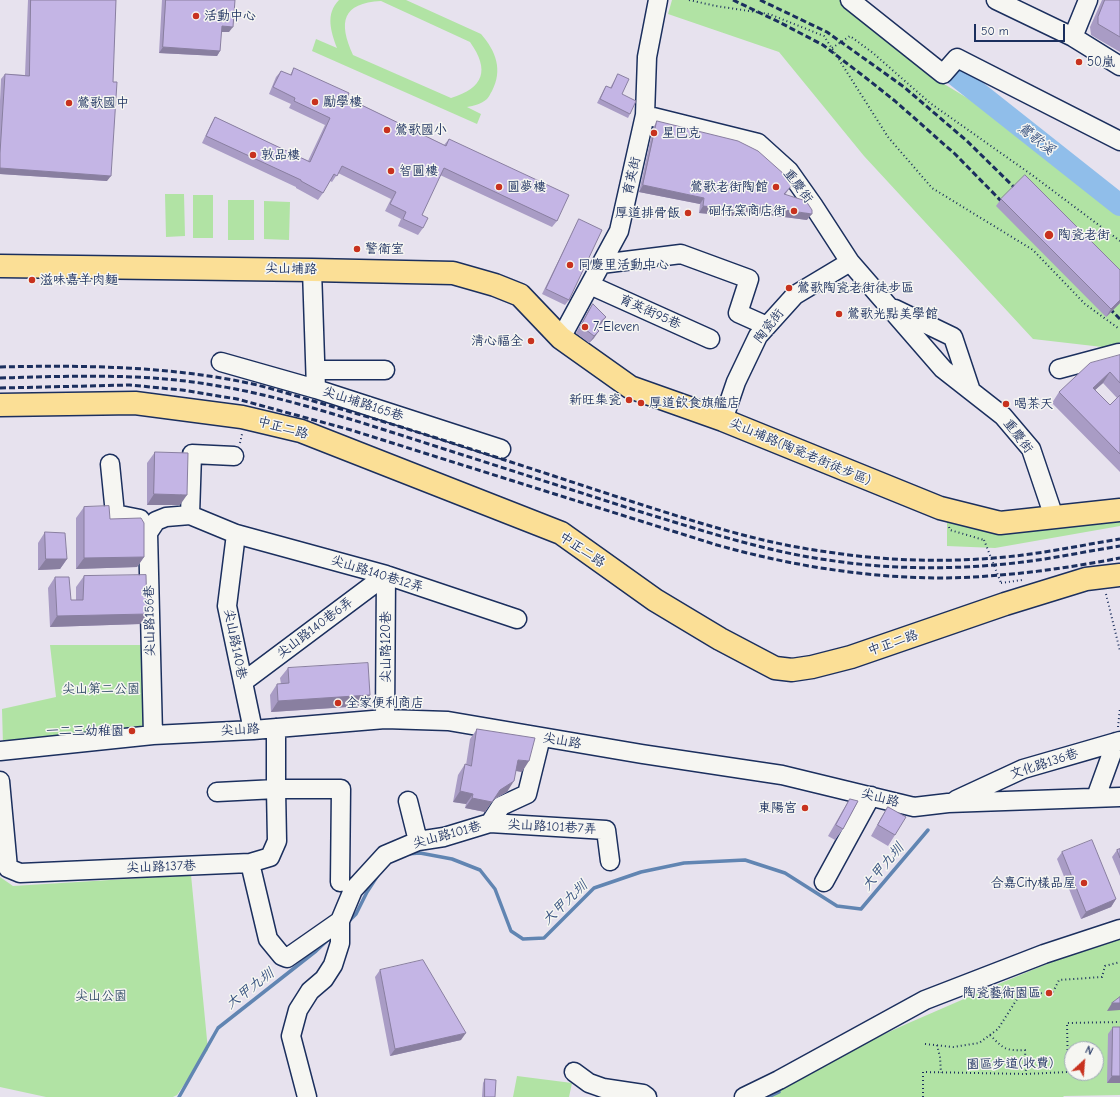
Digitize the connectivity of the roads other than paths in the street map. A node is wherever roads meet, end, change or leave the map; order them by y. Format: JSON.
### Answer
{"nodes":[{"id":1,"x":658,"y":0,"type":"edge"},
{"id":2,"x":850,"y":0,"type":"edge"},
{"id":3,"x":996,"y":0,"type":"edge"},
{"id":4,"x":1088,"y":0,"type":"edge"},
{"id":5,"x":1073,"y":37,"type":"junction"},
{"id":6,"x":1120,"y":66,"type":"edge"},
{"id":7,"x":645,"y":115,"type":"junction"},
{"id":8,"x":1120,"y":141,"type":"edge"},
{"id":9,"x":850,"y":262,"type":"junction"},
{"id":10,"x":601,"y":264,"type":"junction"},
{"id":11,"x":0,"y":266,"type":"edge"},
{"id":12,"x":312,"y":270,"type":"junction"},
{"id":13,"x":590,"y":285,"type":"junction"},
{"id":14,"x":889,"y":306,"type":"junction"},
{"id":15,"x":767,"y":326,"type":"junction"},
{"id":16,"x":561,"y":338,"type":"junction"},
{"id":17,"x":710,"y":339,"type":"dead end"},
{"id":18,"x":1120,"y":354,"type":"edge"},
{"id":19,"x":221,"y":362,"type":"dead end"},
{"id":20,"x":1059,"y":368,"type":"dead end"},
{"id":21,"x":316,"y":370,"type":"junction"},
{"id":22,"x":385,"y":370,"type":"dead end"},
{"id":23,"x":316,"y":389,"type":"junction"},
{"id":24,"x":972,"y":391,"type":"junction"},
{"id":25,"x":0,"y":405,"type":"edge"},
{"id":26,"x":723,"y":420,"type":"junction"},
{"id":27,"x":501,"y":449,"type":"dead end"},
{"id":28,"x":234,"y":456,"type":"dead end"},
{"id":29,"x":110,"y":464,"type":"dead end"},
{"id":30,"x":1120,"y":510,"type":"edge"},
{"id":31,"x":190,"y":515,"type":"junction"},
{"id":32,"x":1054,"y":517,"type":"junction"},
{"id":33,"x":148,"y":533,"type":"junction"},
{"id":34,"x":236,"y":534,"type":"junction"},
{"id":35,"x":386,"y":575,"type":"junction"},
{"id":36,"x":1113,"y":582,"type":"edge"},
{"id":37,"x":517,"y":619,"type":"dead end"},
{"id":38,"x":243,"y":682,"type":"junction"},
{"id":39,"x":385,"y":719,"type":"junction"},
{"id":40,"x":276,"y":728,"type":"junction"},
{"id":41,"x":253,"y":730,"type":"junction"},
{"id":42,"x":153,"y":735,"type":"junction"},
{"id":43,"x":540,"y":737,"type":"junction"},
{"id":44,"x":1118,"y":741,"type":"edge"},
{"id":45,"x":0,"y":751,"type":"edge"},
{"id":46,"x":0,"y":781,"type":"edge"},
{"id":47,"x":276,"y":789,"type":"junction"},
{"id":48,"x":217,"y":792,"type":"dead end"},
{"id":49,"x":871,"y":796,"type":"junction"},
{"id":50,"x":1096,"y":797,"type":"junction"},
{"id":51,"x":1120,"y":797,"type":"edge"},
{"id":52,"x":408,"y":801,"type":"dead end"},
{"id":53,"x":948,"y":803,"type":"junction"},
{"id":54,"x":490,"y":823,"type":"junction"},
{"id":55,"x":418,"y":841,"type":"junction"},
{"id":56,"x":610,"y":861,"type":"dead end"},
{"id":57,"x":250,"y":863,"type":"junction"},
{"id":58,"x":340,"y":882,"type":"dead end"},
{"id":59,"x":824,"y":882,"type":"dead end"},
{"id":60,"x":1120,"y":929,"type":"edge"},
{"id":61,"x":340,"y":930,"type":"junction"},
{"id":62,"x":574,"y":1072,"type":"dead end"},
{"id":63,"x":307,"y":1097,"type":"edge"},
{"id":64,"x":647,"y":1097,"type":"edge"},
{"id":65,"x":744,"y":1097,"type":"edge"}],
"edges":[{"from":1,"to":7,"type":"street","name":"育英街"},
{"from":2,"to":8,"type":"street"},
{"from":3,"to":5,"type":"street"},
{"from":4,"to":5,"type":"street"},
{"from":5,"to":6,"type":"street"},
{"from":7,"to":9,"type":"street","name":"重慶街"},
{"from":7,"to":10,"type":"street","name":"育英街"},
{"from":9,"to":14,"type":"street","name":"重慶街"},
{"from":9,"to":15,"type":"street","name":"陶瓷街"},
{"from":10,"to":13,"type":"street","name":"育英街"},
{"from":10,"to":15,"type":"street"},
{"from":11,"to":12,"type":"main road","name":"尖山埔路"},
{"from":12,"to":16,"type":"main road","name":"尖山埔路"},
{"from":12,"to":21,"type":"street","name":"尖山埔路165巷"},
{"from":13,"to":16,"type":"street","name":"育英街"},
{"from":13,"to":17,"type":"street","name":"育英街95巷"},
{"from":14,"to":24,"type":"street","name":"重慶街"},
{"from":14,"to":24,"type":"street","name":"重慶街"},
{"from":15,"to":26,"type":"street","name":"陶瓷街"},
{"from":16,"to":26,"type":"main road","name":"尖山埔路(陶瓷老街徒步區)"},
{"from":18,"to":20,"type":"street"},
{"from":19,"to":23,"type":"street"},
{"from":21,"to":22,"type":"street"},
{"from":21,"to":23,"type":"street","name":"尖山埔路165巷"},
{"from":23,"to":27,"type":"street","name":"尖山埔路165巷"},
{"from":24,"to":32,"type":"street","name":"重慶街"},
{"from":25,"to":36,"type":"main road","name":"中正二路"},
{"from":26,"to":32,"type":"main road","name":"尖山埔路(陶瓷老街徒步區)"},
{"from":28,"to":31,"type":"street"},
{"from":29,"to":33,"type":"street"},
{"from":30,"to":32,"type":"main road"},
{"from":31,"to":33,"type":"street"},
{"from":31,"to":34,"type":"street"},
{"from":33,"to":42,"type":"street","name":"尖山路156巷"},
{"from":34,"to":35,"type":"street","name":"尖山路140巷12弄"},
{"from":34,"to":38,"type":"street","name":"尖山路140巷"},
{"from":35,"to":37,"type":"street","name":"尖山路140巷12弄"},
{"from":35,"to":38,"type":"street","name":"尖山路140巷6弄"},
{"from":35,"to":39,"type":"street","name":"尖山路120巷"},
{"from":38,"to":41,"type":"street","name":"尖山路140巷"},
{"from":39,"to":40,"type":"street","name":"尖山路"},
{"from":39,"to":43,"type":"street","name":"尖山路"},
{"from":40,"to":41,"type":"street","name":"尖山路"},
{"from":40,"to":47,"type":"street","name":"尖山路137巷"},
{"from":41,"to":42,"type":"street","name":"尖山路"},
{"from":42,"to":45,"type":"street","name":"尖山路"},
{"from":43,"to":49,"type":"street","name":"尖山路"},
{"from":43,"to":54,"type":"street","name":"尖山路101巷"},
{"from":44,"to":50,"type":"street"},
{"from":44,"to":53,"type":"street","name":"文化路136巷"},
{"from":46,"to":57,"type":"street","name":"尖山路137巷"},
{"from":47,"to":48,"type":"street"},
{"from":47,"to":57,"type":"street","name":"尖山路137巷"},
{"from":47,"to":58,"type":"street"},
{"from":49,"to":53,"type":"street","name":"尖山路"},
{"from":49,"to":59,"type":"street"},
{"from":50,"to":51,"type":"street","name":"尖山路"},
{"from":50,"to":53,"type":"street","name":"尖山路"},
{"from":52,"to":55,"type":"street"},
{"from":54,"to":55,"type":"street","name":"尖山路101巷"},
{"from":54,"to":56,"type":"street","name":"尖山路101巷7弄"},
{"from":55,"to":61,"type":"street","name":"尖山路101巷"},
{"from":57,"to":61,"type":"street"},
{"from":60,"to":65,"type":"street"},
{"from":61,"to":63,"type":"street","name":"尖山路101巷"},
{"from":62,"to":64,"type":"street"}]}
